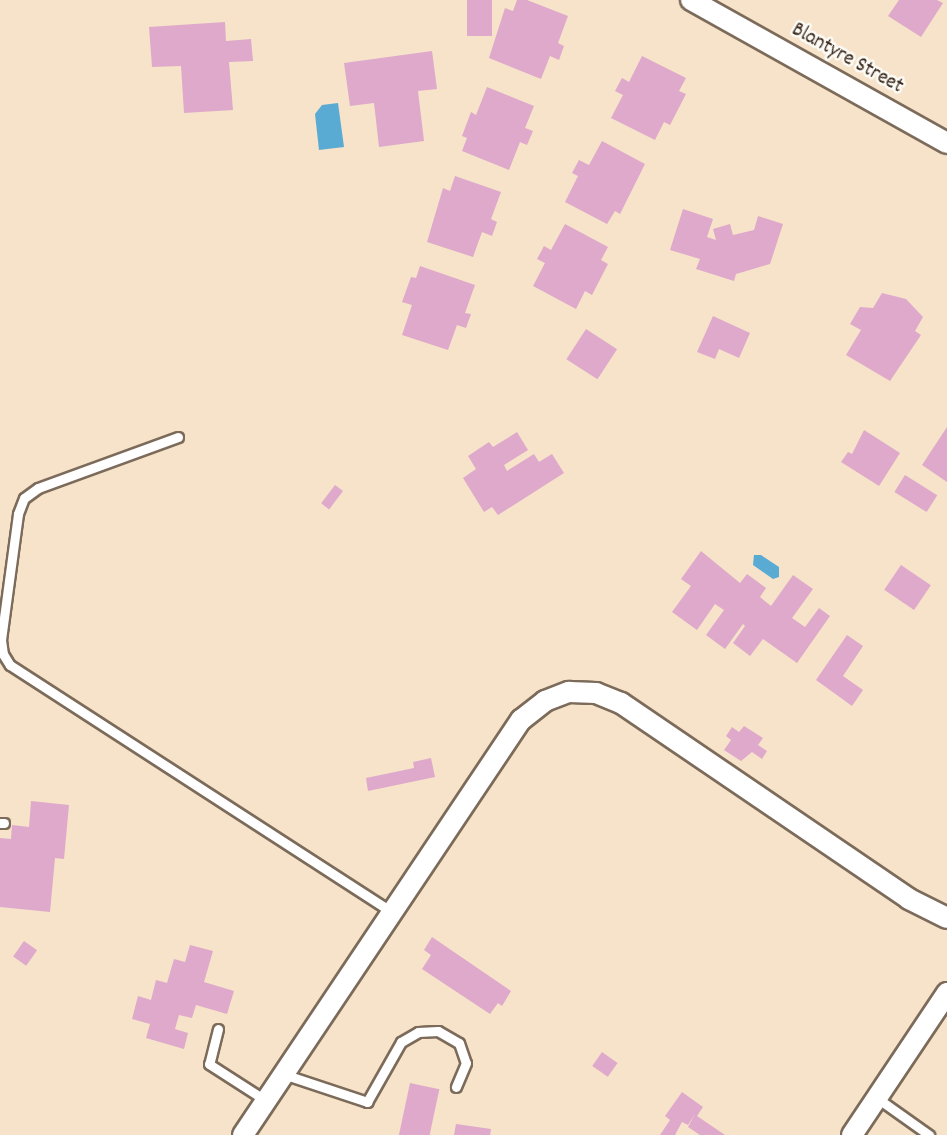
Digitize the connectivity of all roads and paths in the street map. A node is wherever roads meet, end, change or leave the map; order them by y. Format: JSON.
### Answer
{"nodes":[{"id":1,"x":691,"y":0,"type":"edge"},
{"id":2,"x":947,"y":143,"type":"edge"},
{"id":3,"x":178,"y":437,"type":"dead end"},
{"id":4,"x":392,"y":912,"type":"junction"},
{"id":5,"x":947,"y":918,"type":"edge"},
{"id":6,"x":947,"y":993,"type":"edge"},
{"id":7,"x":218,"y":1029,"type":"dead end"},
{"id":8,"x":283,"y":1074,"type":"junction"},
{"id":9,"x":456,"y":1087,"type":"dead end"},
{"id":10,"x":877,"y":1098,"type":"junction"},
{"id":11,"x":265,"y":1100,"type":"junction"},
{"id":12,"x":243,"y":1135,"type":"edge"},
{"id":13,"x":852,"y":1135,"type":"edge"},
{"id":14,"x":929,"y":1135,"type":"edge"}],
"edges":[{"from":1,"to":2,"type":"street","name":"Blantyre Street"},
{"from":3,"to":4,"type":"lane"},
{"from":4,"to":5,"type":"street"},
{"from":4,"to":8,"type":"street"},
{"from":6,"to":10,"type":"street"},
{"from":7,"to":11,"type":"lane"},
{"from":8,"to":9,"type":"lane"},
{"from":8,"to":11,"type":"street"},
{"from":10,"to":13,"type":"street"},
{"from":10,"to":14,"type":"lane"},
{"from":11,"to":12,"type":"street"}]}
